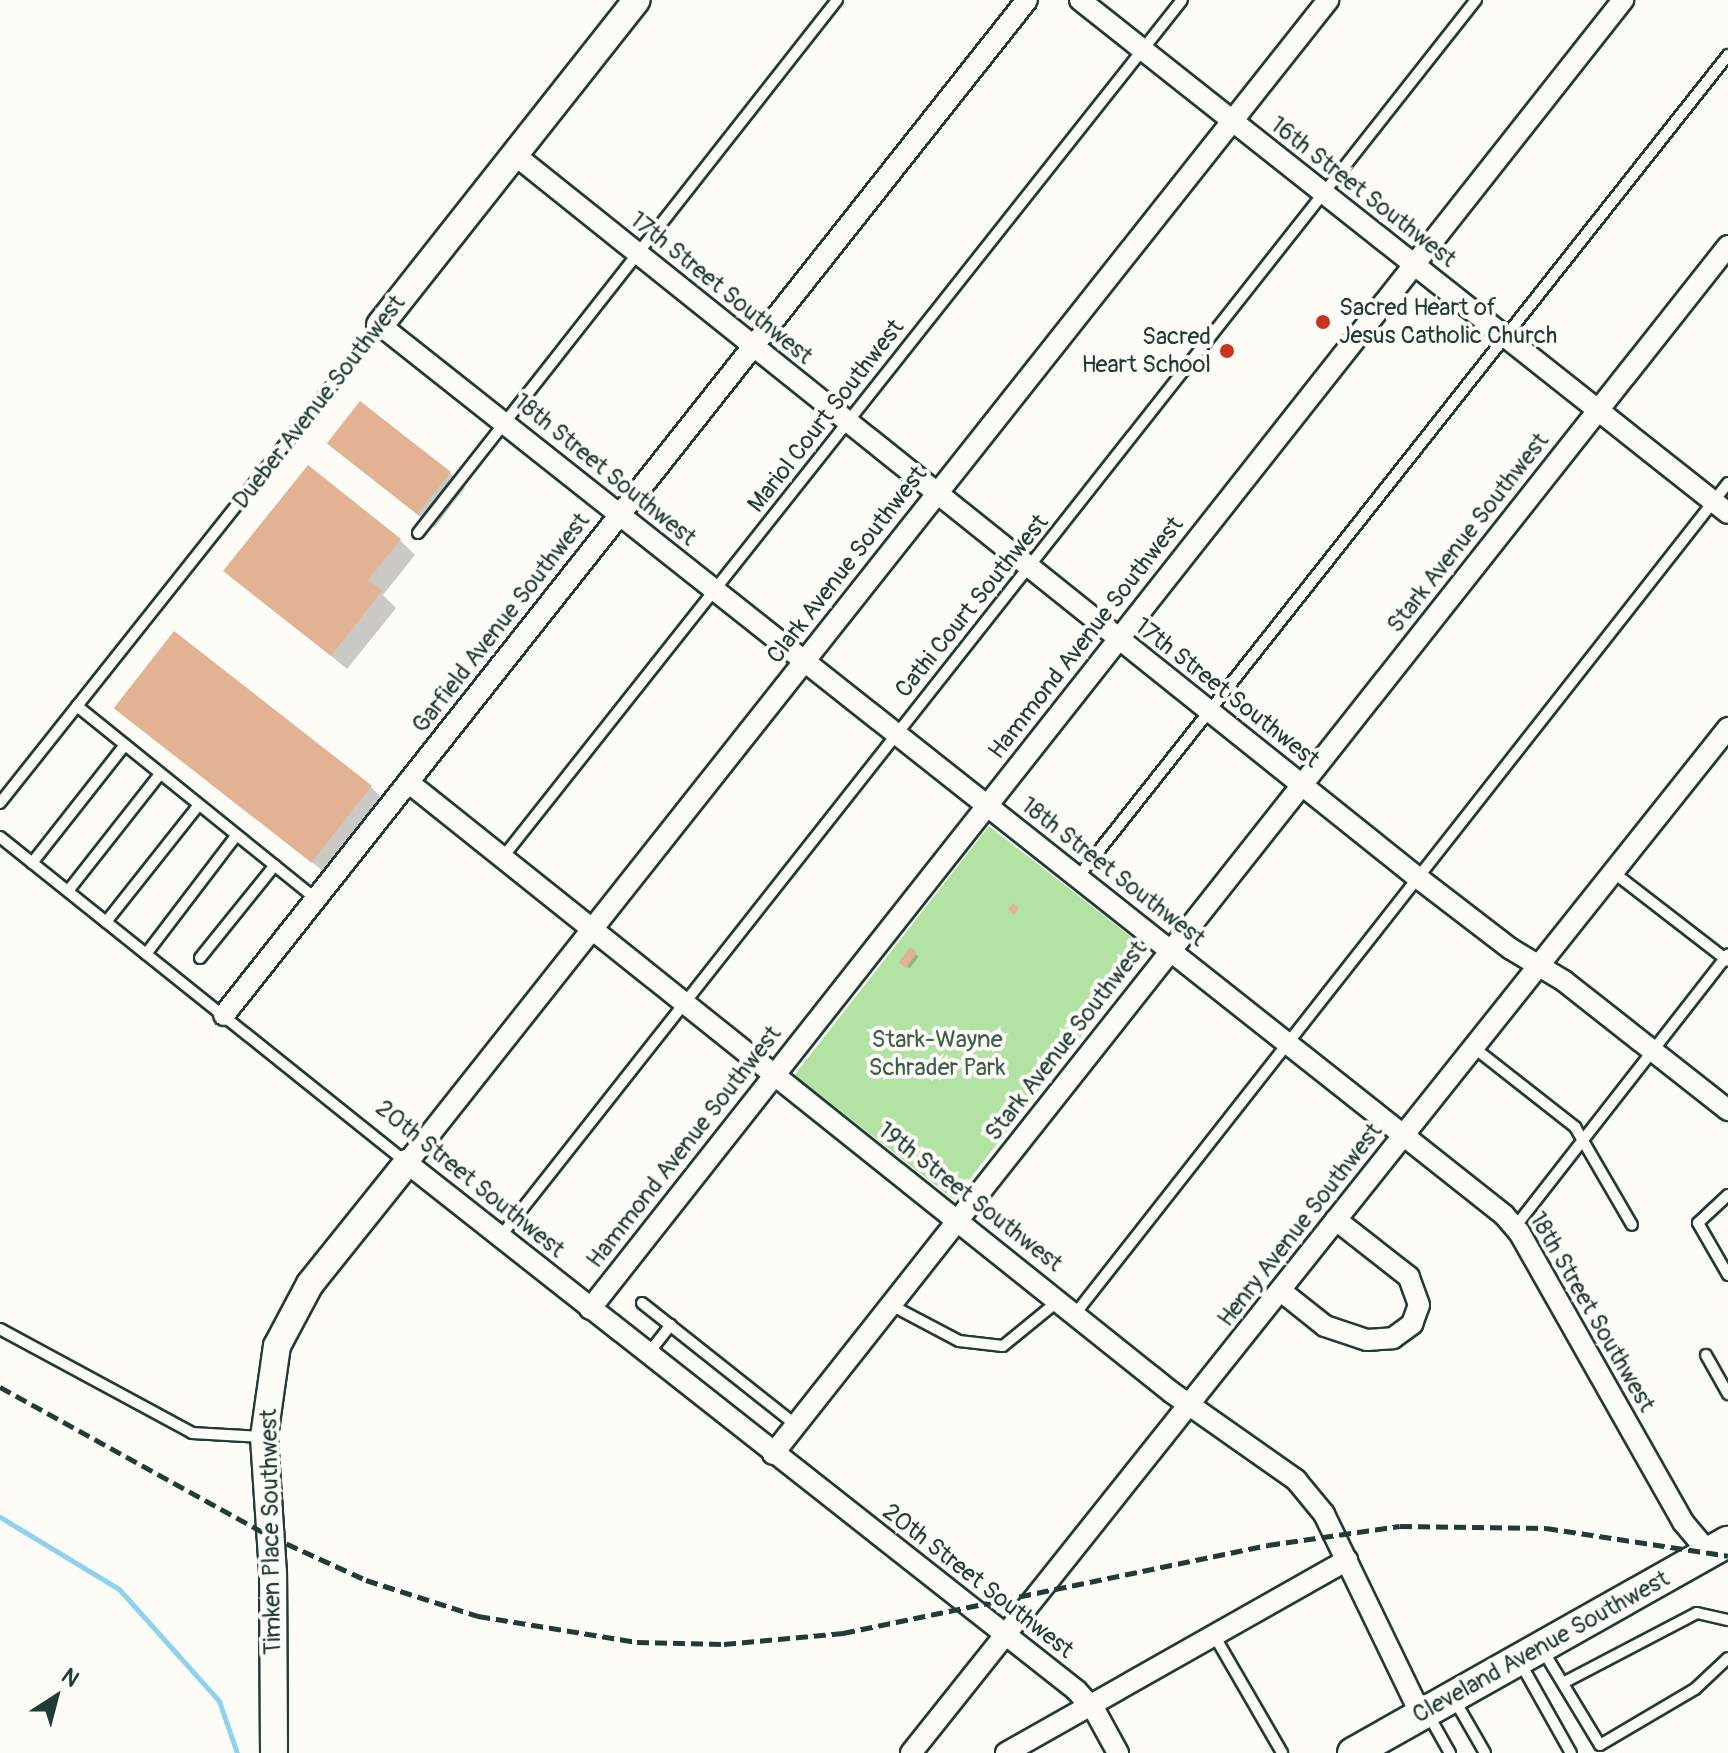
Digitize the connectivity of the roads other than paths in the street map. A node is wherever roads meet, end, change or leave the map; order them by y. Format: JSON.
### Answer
{"nodes":[{"id":1,"x":637,"y":0,"type":"edge"},
{"id":2,"x":837,"y":0,"type":"edge"},
{"id":3,"x":1027,"y":0,"type":"edge"},
{"id":4,"x":1080,"y":0,"type":"edge"},
{"id":5,"x":1182,"y":0,"type":"edge"},
{"id":6,"x":1328,"y":0,"type":"edge"},
{"id":7,"x":1476,"y":0,"type":"edge"},
{"id":8,"x":1623,"y":0,"type":"edge"},
{"id":9,"x":1143,"y":50,"type":"junction"},
{"id":10,"x":1728,"y":55,"type":"edge"},
{"id":11,"x":1232,"y":121,"type":"junction"},
{"id":12,"x":515,"y":155,"type":"junction"},
{"id":13,"x":1323,"y":193,"type":"junction"},
{"id":14,"x":1728,"y":246,"type":"edge"},
{"id":15,"x":638,"y":254,"type":"junction"},
{"id":16,"x":1413,"y":264,"type":"junction"},
{"id":17,"x":380,"y":325,"type":"junction"},
{"id":18,"x":1505,"y":338,"type":"junction"},
{"id":19,"x":753,"y":346,"type":"junction"},
{"id":20,"x":1598,"y":411,"type":"junction"},
{"id":21,"x":504,"y":421,"type":"junction"},
{"id":22,"x":846,"y":421,"type":"junction"},
{"id":23,"x":1728,"y":483,"type":"edge"},
{"id":24,"x":937,"y":493,"type":"junction"},
{"id":25,"x":1721,"y":507,"type":"edge"},
{"id":26,"x":621,"y":515,"type":"junction"},
{"id":27,"x":418,"y":533,"type":"dead end"},
{"id":28,"x":1029,"y":566,"type":"junction"},
{"id":29,"x":714,"y":590,"type":"junction"},
{"id":30,"x":1119,"y":640,"type":"junction"},
{"id":31,"x":804,"y":661,"type":"junction"},
{"id":32,"x":77,"y":706,"type":"junction"},
{"id":33,"x":1209,"y":712,"type":"junction"},
{"id":34,"x":1728,"y":728,"type":"edge"},
{"id":35,"x":896,"y":733,"type":"junction"},
{"id":36,"x":125,"y":745,"type":"junction"},
{"id":37,"x":160,"y":774,"type":"junction"},
{"id":38,"x":408,"y":782,"type":"junction"},
{"id":39,"x":1301,"y":785,"type":"junction"},
{"id":40,"x":0,"y":803,"type":"edge"},
{"id":41,"x":987,"y":805,"type":"junction"},
{"id":42,"x":198,"y":806,"type":"junction"},
{"id":43,"x":236,"y":836,"type":"junction"},
{"id":44,"x":0,"y":837,"type":"edge"},
{"id":45,"x":503,"y":857,"type":"junction"},
{"id":46,"x":32,"y":863,"type":"junction"},
{"id":47,"x":275,"y":865,"type":"junction"},
{"id":48,"x":1613,"y":872,"type":"junction"},
{"id":49,"x":1078,"y":877,"type":"junction"},
{"id":50,"x":1417,"y":877,"type":"junction"},
{"id":51,"x":68,"y":891,"type":"junction"},
{"id":52,"x":316,"y":899,"type":"junction"},
{"id":53,"x":106,"y":922,"type":"junction"},
{"id":54,"x":593,"y":929,"type":"junction"},
{"id":55,"x":1171,"y":950,"type":"junction"},
{"id":56,"x":146,"y":954,"type":"junction"},
{"id":57,"x":200,"y":958,"type":"dead end"},
{"id":58,"x":1727,"y":958,"type":"edge"},
{"id":59,"x":1538,"y":965,"type":"junction"},
{"id":60,"x":683,"y":1002,"type":"junction"},
{"id":61,"x":224,"y":1015,"type":"junction"},
{"id":62,"x":1287,"y":1043,"type":"junction"},
{"id":63,"x":1473,"y":1047,"type":"junction"},
{"id":64,"x":1653,"y":1051,"type":"junction"},
{"id":65,"x":774,"y":1075,"type":"junction"},
{"id":66,"x":1728,"y":1110,"type":"edge"},
{"id":67,"x":1403,"y":1135,"type":"junction"},
{"id":68,"x":1583,"y":1140,"type":"junction"},
{"id":69,"x":407,"y":1163,"type":"junction"},
{"id":70,"x":1728,"y":1195,"type":"edge"},
{"id":71,"x":957,"y":1220,"type":"junction"},
{"id":72,"x":1336,"y":1220,"type":"junction"},
{"id":73,"x":1632,"y":1225,"type":"dead end"},
{"id":74,"x":1515,"y":1227,"type":"junction"},
{"id":75,"x":500,"y":1237,"type":"junction"},
{"id":76,"x":1728,"y":1275,"type":"edge"},
{"id":77,"x":1281,"y":1291,"type":"junction"},
{"id":78,"x":1059,"y":1300,"type":"junction"},
{"id":79,"x":642,"y":1303,"type":"dead end"},
{"id":80,"x":891,"y":1305,"type":"junction"},
{"id":81,"x":590,"y":1309,"type":"junction"},
{"id":82,"x":1075,"y":1314,"type":"junction"},
{"id":83,"x":671,"y":1325,"type":"junction"},
{"id":84,"x":0,"y":1329,"type":"edge"},
{"id":85,"x":648,"y":1354,"type":"junction"},
{"id":86,"x":1706,"y":1355,"type":"dead end"},
{"id":87,"x":1728,"y":1394,"type":"edge"},
{"id":88,"x":1190,"y":1406,"type":"junction"},
{"id":89,"x":796,"y":1425,"type":"junction"},
{"id":90,"x":264,"y":1437,"type":"junction"},
{"id":91,"x":773,"y":1454,"type":"junction"},
{"id":92,"x":1718,"y":1547,"type":"edge"},
{"id":93,"x":1347,"y":1560,"type":"junction"},
{"id":94,"x":1728,"y":1620,"type":"edge"},
{"id":95,"x":1213,"y":1634,"type":"junction"},
{"id":96,"x":1005,"y":1636,"type":"junction"},
{"id":97,"x":1530,"y":1654,"type":"junction"},
{"id":98,"x":1728,"y":1658,"type":"edge"},
{"id":99,"x":1563,"y":1683,"type":"junction"},
{"id":100,"x":1453,"y":1697,"type":"junction"},
{"id":101,"x":1090,"y":1705,"type":"junction"},
{"id":102,"x":1424,"y":1714,"type":"junction"},
{"id":103,"x":274,"y":1753,"type":"edge"},
{"id":104,"x":911,"y":1753,"type":"edge"},
{"id":105,"x":1006,"y":1753,"type":"edge"},
{"id":106,"x":1118,"y":1753,"type":"edge"},
{"id":107,"x":1282,"y":1753,"type":"edge"},
{"id":108,"x":1353,"y":1753,"type":"edge"},
{"id":109,"x":1450,"y":1753,"type":"edge"},
{"id":110,"x":1485,"y":1753,"type":"edge"},
{"id":111,"x":1571,"y":1753,"type":"edge"}],
"edges":[{"from":1,"to":12,"type":"street","name":"Dueber Avenue Southwest"},
{"from":2,"to":15,"type":"lane"},
{"from":3,"to":19,"type":"street","name":"Garfield Avenue Southwest"},
{"from":4,"to":9,"type":"street","name":"16th Street Southwest"},
{"from":5,"to":9,"type":"lane","name":"Mariol Court Southwest"},
{"from":6,"to":11,"type":"street","name":"Clark Avenue Southwest"},
{"from":7,"to":13,"type":"lane","name":"Cathi Court Southwest"},
{"from":8,"to":16,"type":"street","name":"Hammond Avenue Southwest"},
{"from":9,"to":11,"type":"street","name":"16th Street Southwest"},
{"from":9,"to":22,"type":"lane","name":"Mariol Court Southwest"},
{"from":10,"to":18,"type":"lane"},
{"from":11,"to":13,"type":"street","name":"16th Street Southwest"},
{"from":11,"to":24,"type":"street","name":"Clark Avenue Southwest"},
{"from":12,"to":15,"type":"street","name":"17th Street Southwest"},
{"from":12,"to":17,"type":"street","name":"Dueber Avenue Southwest"},
{"from":13,"to":16,"type":"street","name":"16th Street Southwest"},
{"from":13,"to":28,"type":"lane","name":"Cathi Court Southwest"},
{"from":14,"to":20,"type":"street","name":"Stark Avenue Southwest"},
{"from":15,"to":19,"type":"street","name":"17th Street Southwest"},
{"from":15,"to":21,"type":"lane"},
{"from":16,"to":18,"type":"street","name":"16th Street Southwest"},
{"from":16,"to":30,"type":"street","name":"Hammond Avenue Southwest"},
{"from":17,"to":21,"type":"street","name":"18th Street Southwest"},
{"from":17,"to":32,"type":"lane","name":"Dueber Avenue Southwest"},
{"from":18,"to":20,"type":"street","name":"16th Street Southwest"},
{"from":18,"to":33,"type":"lane"},
{"from":19,"to":22,"type":"street","name":"17th Street Southwest"},
{"from":19,"to":26,"type":"street","name":"Garfield Avenue Southwest"},
{"from":20,"to":25,"type":"street","name":"16th Street Southwest"},
{"from":20,"to":39,"type":"street","name":"Stark Avenue Southwest"},
{"from":21,"to":26,"type":"street","name":"18th Street Southwest"},
{"from":21,"to":27,"type":"lane"},
{"from":22,"to":24,"type":"street","name":"17th Street Southwest"},
{"from":22,"to":29,"type":"lane","name":"Mariol Court Southwest"},
{"from":23,"to":25,"type":"lane"},
{"from":24,"to":28,"type":"street","name":"17th Street Southwest"},
{"from":24,"to":31,"type":"street","name":"Clark Avenue Southwest"},
{"from":25,"to":50,"type":"lane"},
{"from":26,"to":29,"type":"street","name":"18th Street Southwest"},
{"from":26,"to":38,"type":"street","name":"Garfield Avenue Southwest"},
{"from":28,"to":30,"type":"street","name":"17th Street Southwest"},
{"from":28,"to":35,"type":"lane","name":"Cathi Court Southwest"},
{"from":29,"to":31,"type":"street","name":"18th Street Southwest"},
{"from":29,"to":45,"type":"lane","name":"Mariol Court Southwest"},
{"from":30,"to":33,"type":"street","name":"17th Street Southwest"},
{"from":30,"to":41,"type":"street","name":"Hammond Avenue Southwest"},
{"from":31,"to":35,"type":"street","name":"18th Street Southwest"},
{"from":31,"to":54,"type":"street","name":"Clark Avenue Southwest"},
{"from":32,"to":36,"type":"lane"},
{"from":32,"to":40,"type":"lane","name":"Dueber Avenue Southwest"},
{"from":33,"to":39,"type":"street","name":"17th Street Southwest"},
{"from":33,"to":49,"type":"lane"},
{"from":34,"to":48,"type":"street","name":"Henry Avenue Southwest"},
{"from":35,"to":41,"type":"street","name":"18th Street Southwest"},
{"from":35,"to":60,"type":"lane","name":"Cathi Court Southwest"},
{"from":36,"to":37,"type":"lane"},
{"from":36,"to":46,"type":"lane"},
{"from":37,"to":42,"type":"lane"},
{"from":37,"to":51,"type":"lane"},
{"from":38,"to":45,"type":"street","name":"19th Street Southwest"},
{"from":38,"to":52,"type":"street","name":"Garfield Avenue Southwest"},
{"from":39,"to":50,"type":"street","name":"17th Street Southwest"},
{"from":39,"to":55,"type":"street","name":"Stark Avenue Southwest"},
{"from":41,"to":49,"type":"street","name":"18th Street Southwest"},
{"from":41,"to":65,"type":"street","name":"Hammond Avenue Southwest"},
{"from":42,"to":43,"type":"lane"},
{"from":42,"to":53,"type":"lane"},
{"from":43,"to":47,"type":"lane"},
{"from":43,"to":56,"type":"lane"},
{"from":44,"to":46,"type":"lane","name":"20th Street Southwest"},
{"from":45,"to":54,"type":"street","name":"19th Street Southwest"},
{"from":46,"to":51,"type":"lane","name":"20th Street Southwest"},
{"from":47,"to":52,"type":"lane"},
{"from":47,"to":57,"type":"lane"},
{"from":48,"to":58,"type":"lane"},
{"from":48,"to":59,"type":"street","name":"Henry Avenue Southwest"},
{"from":49,"to":55,"type":"street","name":"18th Street Southwest"},
{"from":50,"to":59,"type":"street","name":"17th Street Southwest"},
{"from":50,"to":62,"type":"lane"},
{"from":51,"to":53,"type":"lane","name":"20th Street Southwest"},
{"from":52,"to":61,"type":"street","name":"Garfield Avenue Southwest"},
{"from":53,"to":56,"type":"lane","name":"20th Street Southwest"},
{"from":54,"to":60,"type":"street","name":"19th Street Southwest"},
{"from":54,"to":69,"type":"street","name":"Clark Avenue Southwest"},
{"from":55,"to":62,"type":"street","name":"18th Street Southwest"},
{"from":55,"to":71,"type":"street","name":"Stark Avenue Southwest"},
{"from":56,"to":61,"type":"lane","name":"20th Street Southwest"},
{"from":58,"to":64,"type":"lane"},
{"from":59,"to":63,"type":"street","name":"Henry Avenue Southwest"},
{"from":59,"to":64,"type":"street","name":"17th Street Southwest"},
{"from":60,"to":65,"type":"street","name":"19th Street Southwest"},
{"from":60,"to":75,"type":"lane","name":"Cathi Court Southwest"},
{"from":61,"to":69,"type":"lane","name":"20th Street Southwest"},
{"from":62,"to":67,"type":"street","name":"18th Street Southwest"},
{"from":62,"to":82,"type":"lane"},
{"from":63,"to":67,"type":"street","name":"Henry Avenue Southwest"},
{"from":63,"to":68,"type":"lane"},
{"from":64,"to":66,"type":"street","name":"17th Street Southwest"},
{"from":64,"to":68,"type":"lane"},
{"from":65,"to":71,"type":"street","name":"19th Street Southwest"},
{"from":65,"to":81,"type":"street","name":"Hammond Avenue Southwest"},
{"from":67,"to":72,"type":"street","name":"Henry Avenue Southwest"},
{"from":67,"to":74,"type":"street","name":"18th Street Southwest"},
{"from":68,"to":73,"type":"lane"},
{"from":68,"to":74,"type":"lane"},
{"from":69,"to":75,"type":"street","name":"20th Street Southwest"},
{"from":69,"to":90,"type":"street","name":"Timken Place Southwest"},
{"from":70,"to":76,"type":"lane"},
{"from":71,"to":78,"type":"street","name":"19th Street Southwest"},
{"from":71,"to":80,"type":"street","name":"Stark Avenue Southwest"},
{"from":72,"to":77,"type":"street","name":"Henry Avenue Southwest"},
{"from":72,"to":77,"type":"street"},
{"from":74,"to":92,"type":"street","name":"18th Street Southwest"},
{"from":75,"to":81,"type":"street","name":"20th Street Southwest"},
{"from":77,"to":88,"type":"street","name":"Henry Avenue Southwest"},
{"from":78,"to":80,"type":"lane"},
{"from":78,"to":82,"type":"street","name":"19th Street Southwest"},
{"from":79,"to":83,"type":"lane"},
{"from":80,"to":89,"type":"street","name":"Stark Avenue Southwest"},
{"from":81,"to":85,"type":"street","name":"20th Street Southwest"},
{"from":82,"to":88,"type":"street","name":"19th Street Southwest"},
{"from":83,"to":85,"type":"lane"},
{"from":83,"to":89,"type":"lane"},
{"from":84,"to":90,"type":"lane"},
{"from":85,"to":91,"type":"street","name":"20th Street Southwest"},
{"from":86,"to":87,"type":"lane"},
{"from":88,"to":93,"type":"street","name":"19th Street Southwest"},
{"from":88,"to":96,"type":"street","name":"Henry Avenue Southwest"},
{"from":89,"to":91,"type":"street","name":"Stark Avenue Southwest"},
{"from":90,"to":103,"type":"street","name":"Timken Place Southwest"},
{"from":91,"to":96,"type":"street","name":"20th Street Southwest"},
{"from":92,"to":97,"type":"main road","name":"Cleveland Avenue Southwest"},
{"from":93,"to":95,"type":"street"},
{"from":93,"to":102,"type":"street","name":"19th Street Southwest"},
{"from":94,"to":99,"type":"lane"},
{"from":95,"to":101,"type":"street"},
{"from":95,"to":107,"type":"lane"},
{"from":96,"to":101,"type":"street","name":"20th Street Southwest"},
{"from":96,"to":104,"type":"street","name":"Henry Avenue Southwest"},
{"from":97,"to":99,"type":"lane"},
{"from":97,"to":100,"type":"main road","name":"Cleveland Avenue Southwest"},
{"from":97,"to":111,"type":"lane"},
{"from":98,"to":99,"type":"lane"},
{"from":100,"to":102,"type":"main road","name":"Cleveland Avenue Southwest"},
{"from":100,"to":110,"type":"lane"},
{"from":101,"to":105,"type":"street"},
{"from":101,"to":106,"type":"street","name":"20th Street Southwest"},
{"from":102,"to":108,"type":"main road","name":"Cleveland Avenue Southwest"},
{"from":102,"to":109,"type":"lane"}]}
